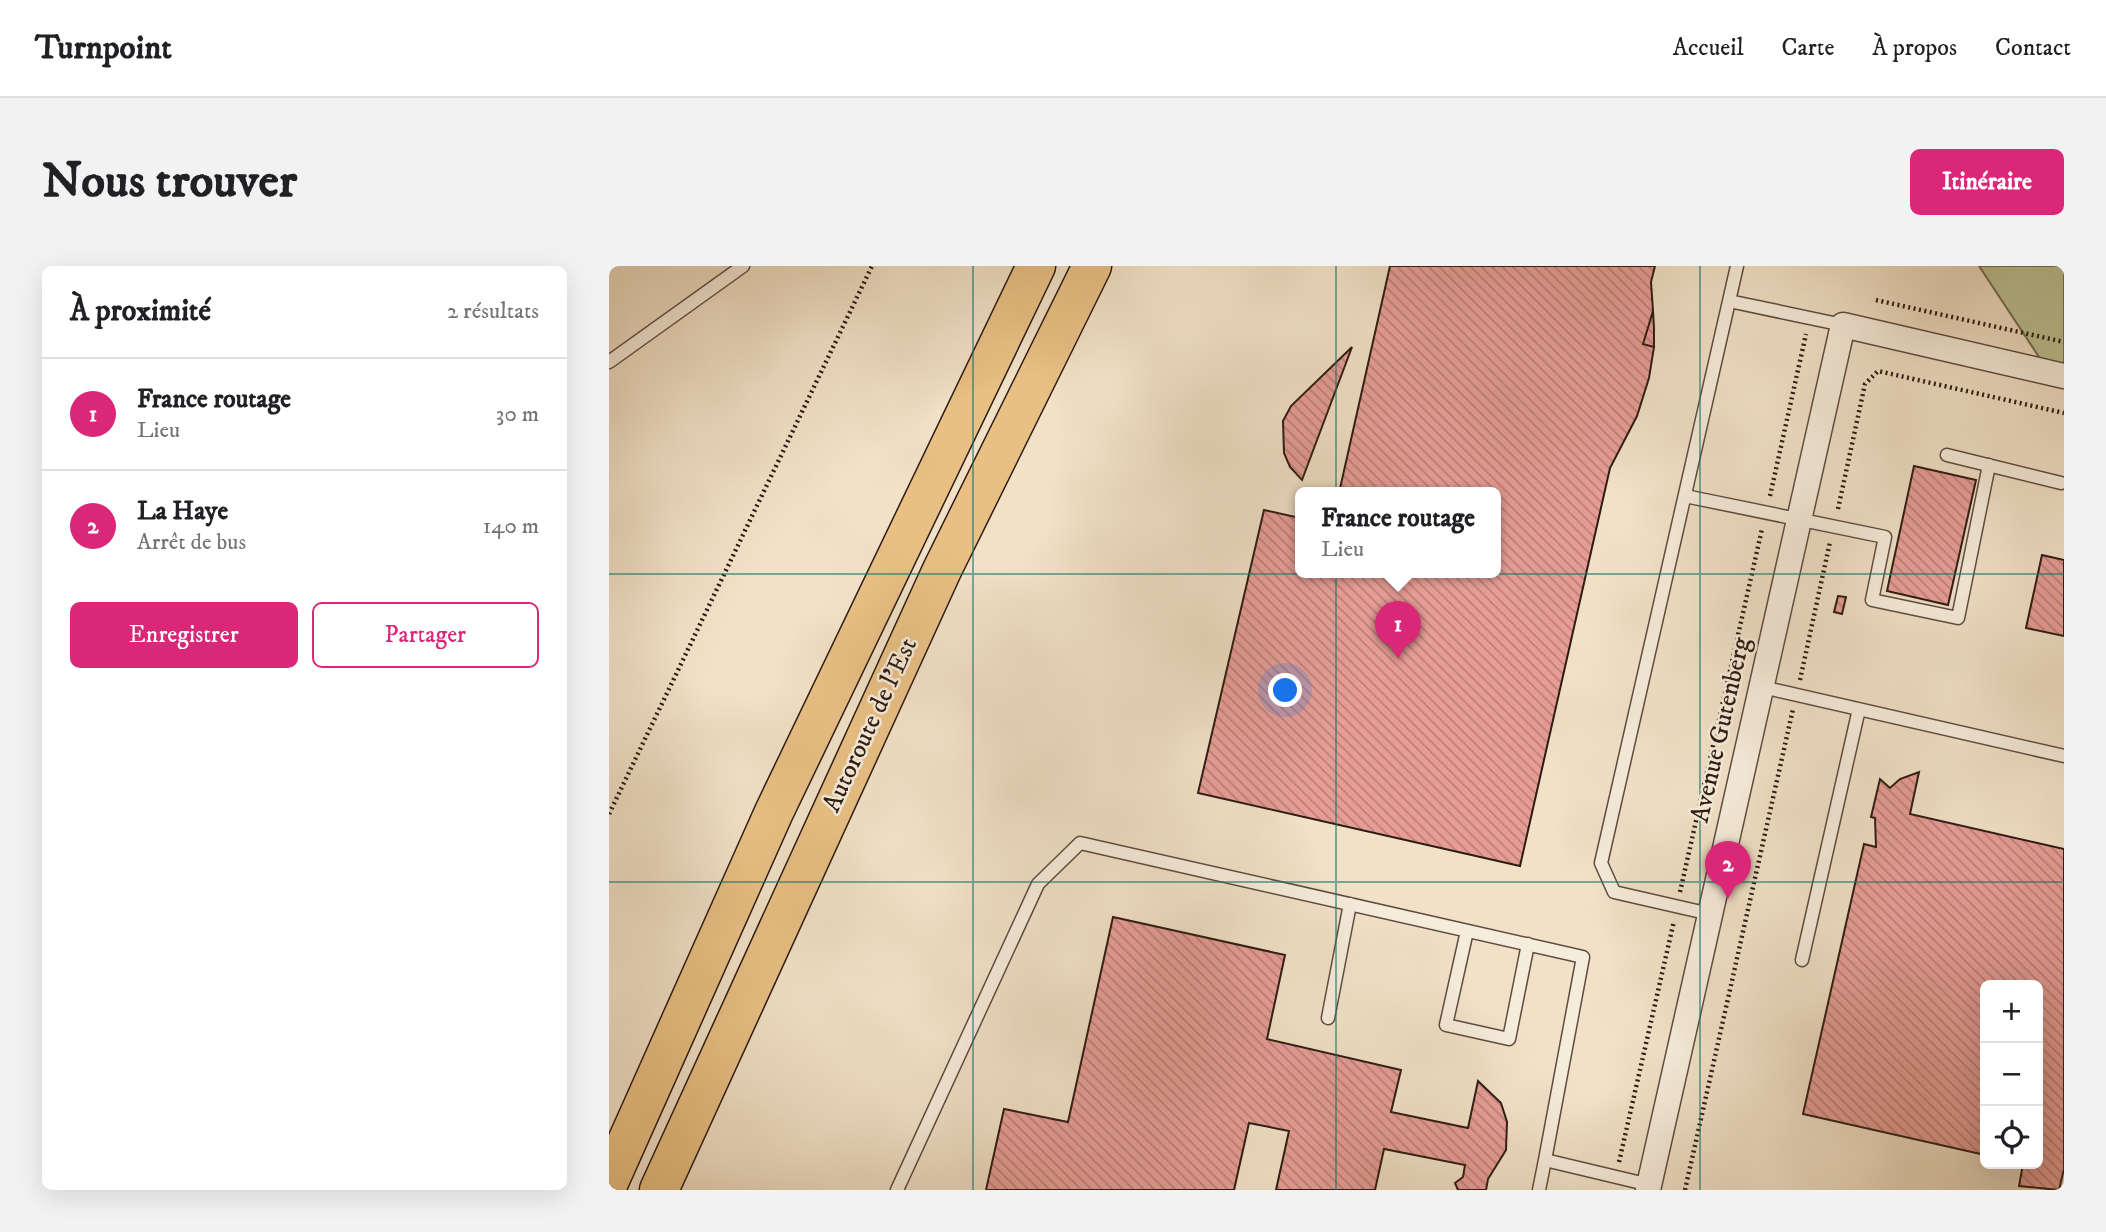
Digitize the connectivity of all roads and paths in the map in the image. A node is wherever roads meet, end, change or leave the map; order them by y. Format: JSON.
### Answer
{"nodes":[{"id":1,"x":743,"y":266,"type":"edge"},
{"id":2,"x":872,"y":266,"type":"edge"},
{"id":3,"x":1036,"y":266,"type":"edge"},
{"id":4,"x":1092,"y":266,"type":"edge"},
{"id":5,"x":1737,"y":266,"type":"edge"},
{"id":6,"x":1729,"y":300,"type":"junction"},
{"id":7,"x":1876,"y":300,"type":"dead end"},
{"id":8,"x":1810,"y":318,"type":"junction"},
{"id":9,"x":1843,"y":325,"type":"junction"},
{"id":10,"x":2064,"y":342,"type":"edge"},
{"id":11,"x":609,"y":362,"type":"edge"},
{"id":12,"x":2064,"y":376,"type":"edge"},
{"id":13,"x":1947,"y":454,"type":"dead end"},
{"id":14,"x":1989,"y":466,"type":"junction"},
{"id":15,"x":2064,"y":469,"type":"edge"},
{"id":16,"x":2062,"y":484,"type":"edge"},
{"id":17,"x":1685,"y":496,"type":"junction"},
{"id":18,"x":1766,"y":513,"type":"junction"},
{"id":19,"x":1799,"y":520,"type":"junction"},
{"id":20,"x":1762,"y":687,"type":"junction"},
{"id":21,"x":1859,"y":709,"type":"junction"},
{"id":22,"x":2064,"y":756,"type":"edge"},
{"id":23,"x":609,"y":814,"type":"edge"},
{"id":24,"x":1350,"y":904,"type":"junction"},
{"id":25,"x":1677,"y":906,"type":"junction"},
{"id":26,"x":1710,"y":914,"type":"junction"},
{"id":27,"x":1467,"y":930,"type":"junction"},
{"id":28,"x":1528,"y":944,"type":"junction"},
{"id":29,"x":1802,"y":960,"type":"dead end"},
{"id":30,"x":1328,"y":1018,"type":"dead end"},
{"id":31,"x":1545,"y":1160,"type":"junction"},
{"id":32,"x":1616,"y":1177,"type":"junction"},
{"id":33,"x":609,"y":1182,"type":"edge"},
{"id":34,"x":1649,"y":1188,"type":"edge"},
{"id":35,"x":659,"y":1190,"type":"edge"},
{"id":36,"x":897,"y":1190,"type":"edge"},
{"id":37,"x":1539,"y":1190,"type":"edge"}],
"edges":[{"from":1,"to":11,"type":"lane"},
{"from":2,"to":23,"type":"path"},
{"from":3,"to":33,"type":"highway","name":"Autoroute de l’Est"},
{"from":4,"to":35,"type":"highway","name":"Autoroute de l’Est"},
{"from":5,"to":6,"type":"lane"},
{"from":6,"to":8,"type":"lane"},
{"from":6,"to":17,"type":"lane"},
{"from":7,"to":10,"type":"path"},
{"from":8,"to":9,"type":"lane"},
{"from":8,"to":18,"type":"path"},
{"from":9,"to":12,"type":"street"},
{"from":9,"to":19,"type":"street","name":"Avenue Gutenberg"},
{"from":13,"to":14,"type":"lane"},
{"from":14,"to":16,"type":"lane"},
{"from":14,"to":19,"type":"lane"},
{"from":15,"to":16,"type":"lane"},
{"from":17,"to":18,"type":"lane"},
{"from":17,"to":25,"type":"lane"},
{"from":18,"to":19,"type":"lane"},
{"from":18,"to":25,"type":"path"},
{"from":19,"to":20,"type":"street","name":"Avenue Gutenberg"},
{"from":20,"to":21,"type":"lane"},
{"from":20,"to":26,"type":"street","name":"Avenue Gutenberg"},
{"from":21,"to":22,"type":"lane"},
{"from":21,"to":29,"type":"lane"},
{"from":24,"to":27,"type":"lane"},
{"from":24,"to":30,"type":"lane"},
{"from":24,"to":36,"type":"lane"},
{"from":25,"to":26,"type":"lane"},
{"from":25,"to":32,"type":"path"},
{"from":26,"to":34,"type":"street","name":"Avenue Gutenberg"},
{"from":27,"to":28,"type":"lane"},
{"from":27,"to":28,"type":"lane"},
{"from":28,"to":31,"type":"lane"},
{"from":31,"to":32,"type":"lane"},
{"from":31,"to":37,"type":"lane"},
{"from":32,"to":34,"type":"lane"}]}
